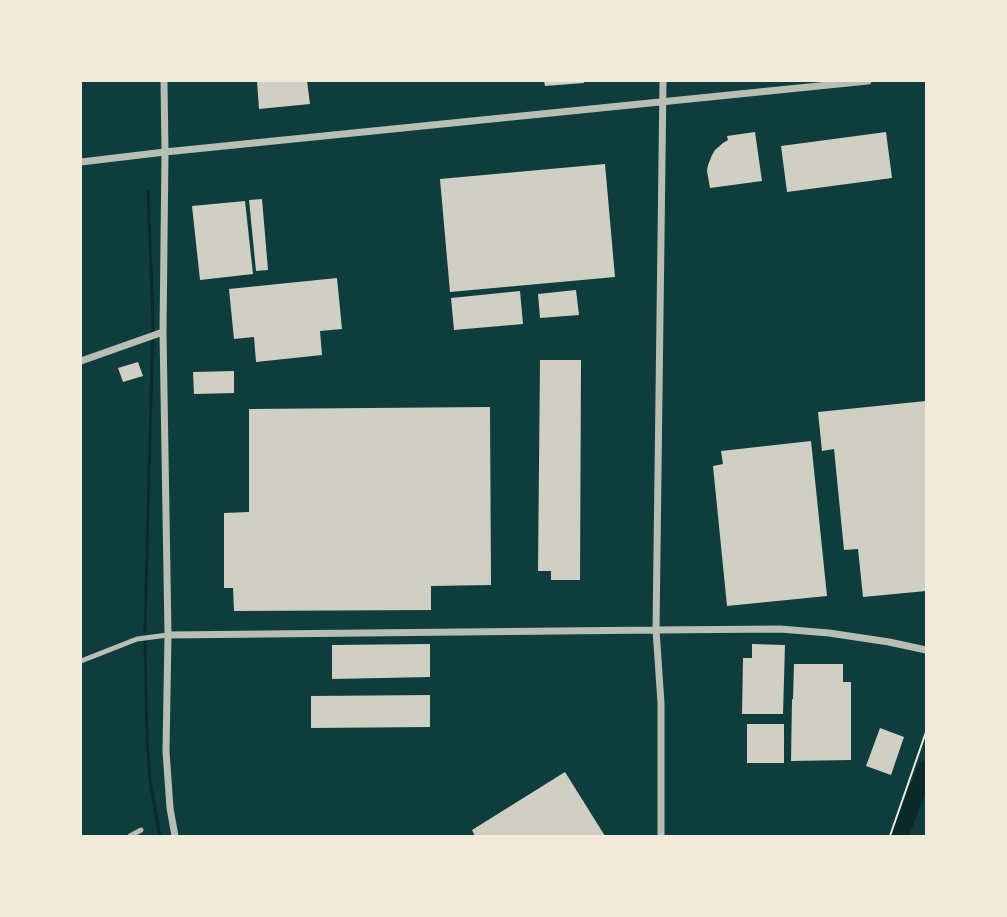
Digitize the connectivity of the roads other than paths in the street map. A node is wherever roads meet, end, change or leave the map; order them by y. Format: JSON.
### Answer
{"nodes":[{"id":1,"x":164,"y":81,"type":"edge"},
{"id":2,"x":663,"y":81,"type":"edge"},
{"id":3,"x":868,"y":81,"type":"edge"},
{"id":4,"x":663,"y":102,"type":"junction"},
{"id":5,"x":165,"y":152,"type":"junction"},
{"id":6,"x":81,"y":162,"type":"edge"},
{"id":7,"x":163,"y":332,"type":"junction"},
{"id":8,"x":81,"y":360,"type":"edge"},
{"id":9,"x":656,"y":630,"type":"junction"},
{"id":10,"x":168,"y":635,"type":"junction"},
{"id":11,"x":926,"y":650,"type":"edge"},
{"id":12,"x":81,"y":661,"type":"edge"},
{"id":13,"x":141,"y":830,"type":"dead end"},
{"id":14,"x":130,"y":836,"type":"edge"},
{"id":15,"x":175,"y":836,"type":"edge"},
{"id":16,"x":661,"y":836,"type":"edge"}],
"edges":[{"from":1,"to":5,"type":"street"},
{"from":2,"to":4,"type":"street"},
{"from":3,"to":4,"type":"street"},
{"from":4,"to":5,"type":"street"},
{"from":4,"to":9,"type":"street"},
{"from":5,"to":6,"type":"street"},
{"from":5,"to":7,"type":"street"},
{"from":7,"to":8,"type":"street"},
{"from":7,"to":10,"type":"street"},
{"from":9,"to":10,"type":"street"},
{"from":9,"to":11,"type":"street"},
{"from":9,"to":16,"type":"street"},
{"from":10,"to":12,"type":"street"},
{"from":10,"to":15,"type":"street"},
{"from":13,"to":14,"type":"street"}]}
